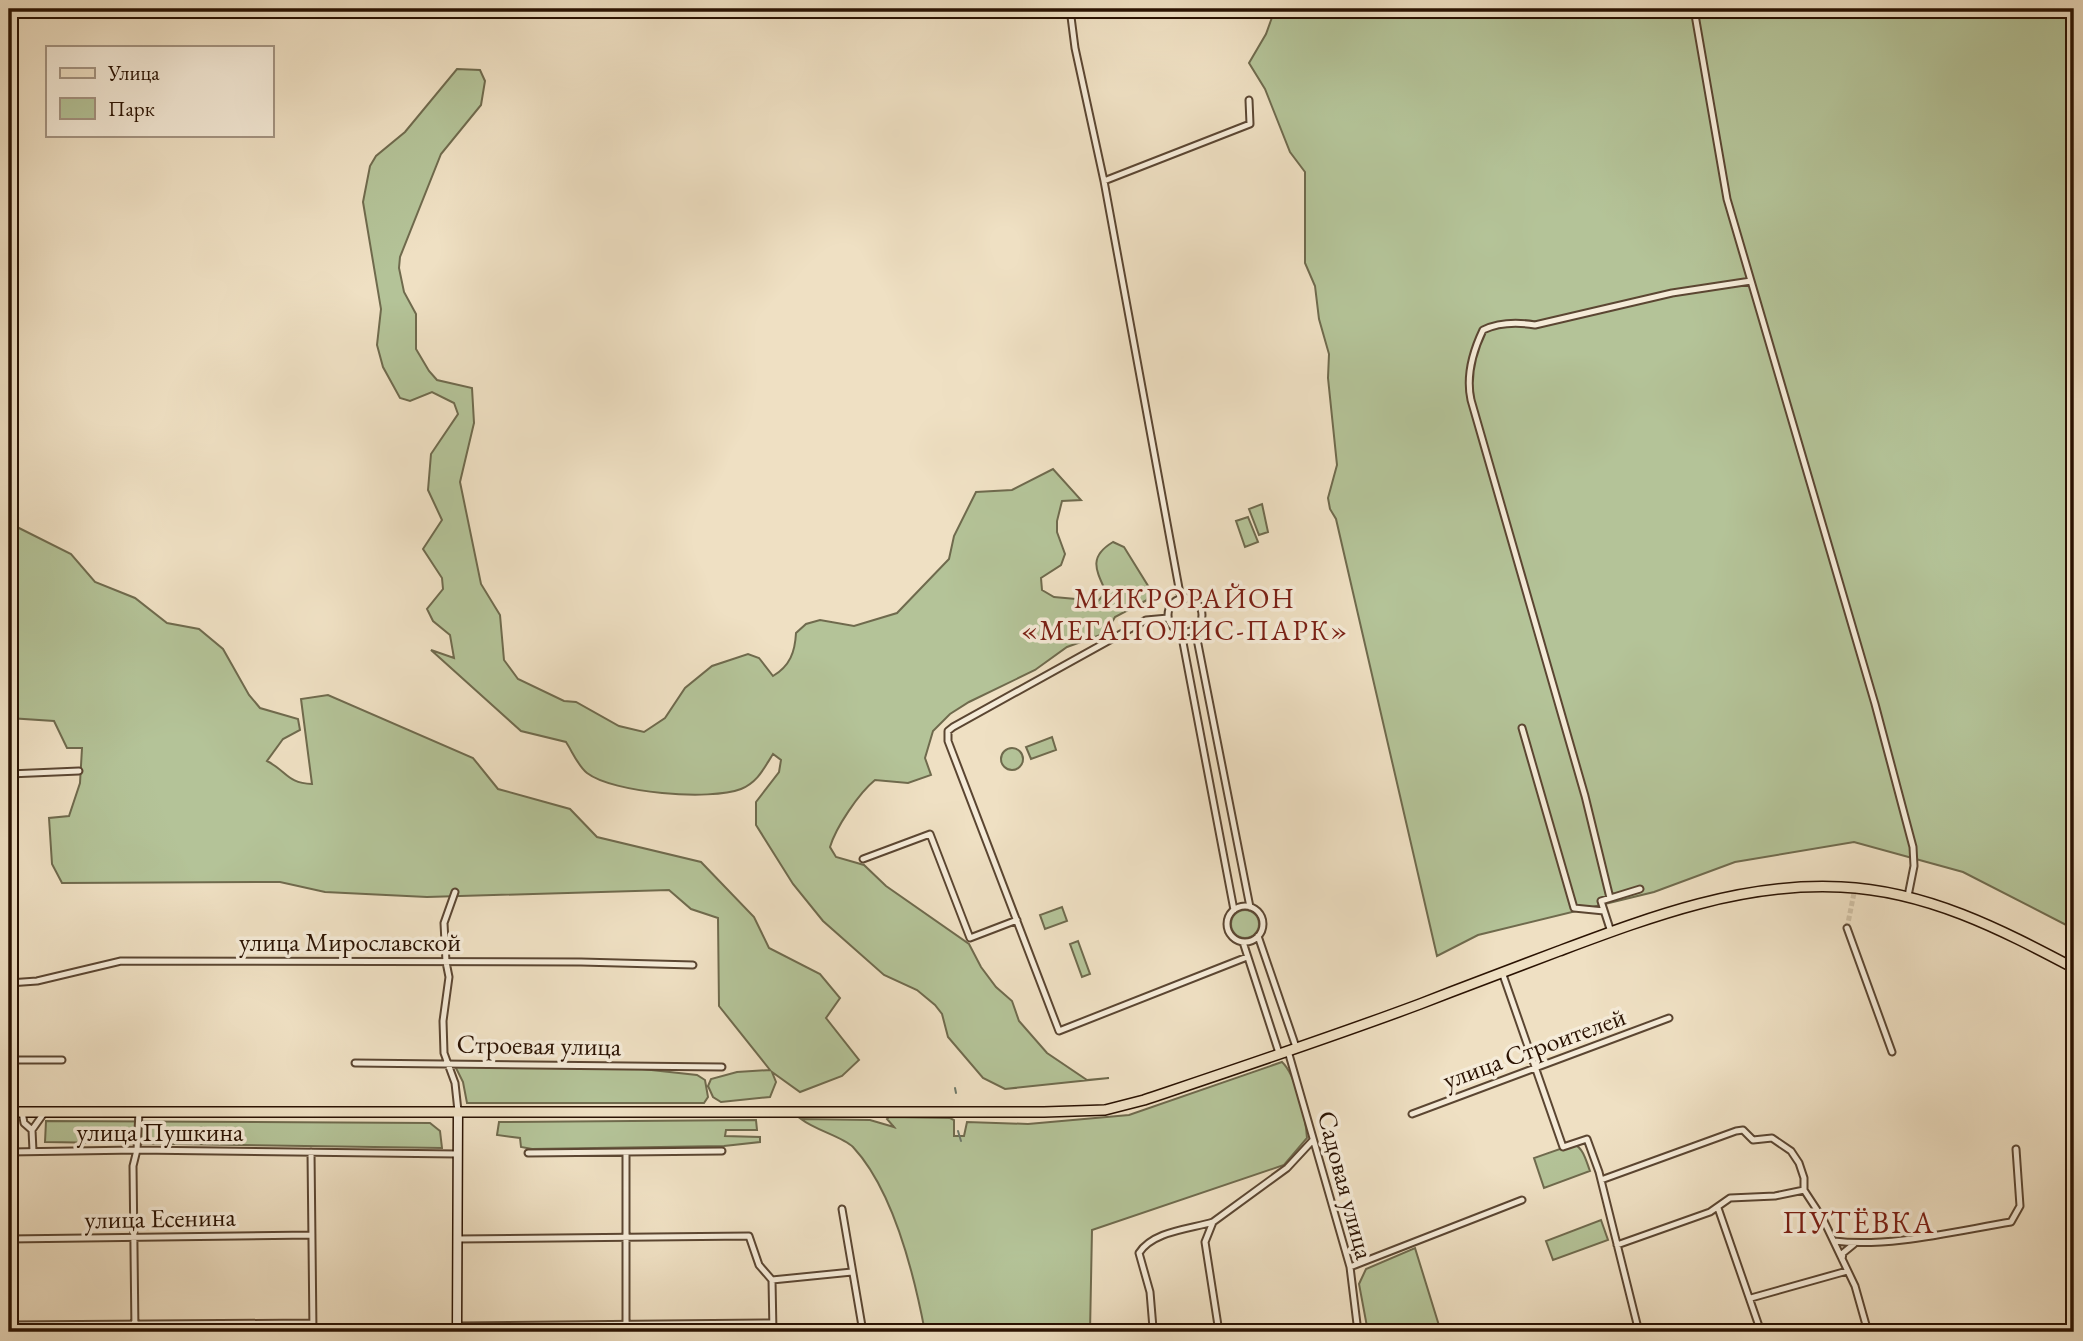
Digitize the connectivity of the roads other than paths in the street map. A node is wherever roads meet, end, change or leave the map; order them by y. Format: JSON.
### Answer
{"nodes":[{"id":1,"x":1070,"y":9,"type":"edge"},
{"id":2,"x":1694,"y":9,"type":"edge"},
{"id":3,"x":1249,"y":100,"type":"dead end"},
{"id":4,"x":1104,"y":181,"type":"junction"},
{"id":5,"x":1751,"y":281,"type":"junction"},
{"id":6,"x":1181,"y":599,"type":"junction"},
{"id":7,"x":1168,"y":618,"type":"junction"},
{"id":8,"x":1195,"y":629,"type":"junction"},
{"id":9,"x":1181,"y":632,"type":"junction"},
{"id":10,"x":1522,"y":728,"type":"dead end"},
{"id":11,"x":79,"y":771,"type":"dead end"},
{"id":12,"x":9,"y":774,"type":"edge"},
{"id":13,"x":863,"y":859,"type":"dead end"},
{"id":14,"x":1640,"y":889,"type":"dead end"},
{"id":15,"x":455,"y":892,"type":"dead end"},
{"id":16,"x":1908,"y":896,"type":"junction"},
{"id":17,"x":1610,"y":898,"type":"junction"},
{"id":18,"x":1250,"y":907,"type":"junction"},
{"id":19,"x":1234,"y":910,"type":"junction"},
{"id":20,"x":1604,"y":911,"type":"junction"},
{"id":21,"x":1017,"y":920,"type":"junction"},
{"id":22,"x":1847,"y":928,"type":"tunnel mouth"},
{"id":23,"x":1611,"y":932,"type":"junction"},
{"id":24,"x":1258,"y":936,"type":"junction"},
{"id":25,"x":1242,"y":942,"type":"junction"},
{"id":26,"x":1247,"y":957,"type":"junction"},
{"id":27,"x":446,"y":962,"type":"junction"},
{"id":28,"x":693,"y":965,"type":"dead end"},
{"id":29,"x":2074,"y":968,"type":"edge"},
{"id":30,"x":1502,"y":972,"type":"junction"},
{"id":31,"x":9,"y":983,"type":"edge"},
{"id":32,"x":1669,"y":1018,"type":"dead end"},
{"id":33,"x":1288,"y":1050,"type":"junction"},
{"id":34,"x":1892,"y":1052,"type":"dead end"},
{"id":35,"x":9,"y":1060,"type":"edge"},
{"id":36,"x":62,"y":1060,"type":"dead end"},
{"id":37,"x":355,"y":1063,"type":"dead end"},
{"id":38,"x":447,"y":1063,"type":"junction"},
{"id":39,"x":722,"y":1067,"type":"dead end"},
{"id":40,"x":1536,"y":1068,"type":"junction"},
{"id":41,"x":458,"y":1111,"type":"junction"},
{"id":42,"x":9,"y":1112,"type":"edge"},
{"id":43,"x":22,"y":1112,"type":"junction"},
{"id":44,"x":44,"y":1112,"type":"junction"},
{"id":45,"x":139,"y":1112,"type":"junction"},
{"id":46,"x":1412,"y":1114,"type":"dead end"},
{"id":47,"x":32,"y":1130,"type":"junction"},
{"id":48,"x":1313,"y":1140,"type":"junction"},
{"id":49,"x":2016,"y":1149,"type":"dead end"},
{"id":50,"x":137,"y":1150,"type":"junction"},
{"id":51,"x":33,"y":1151,"type":"junction"},
{"id":52,"x":9,"y":1152,"type":"edge"},
{"id":53,"x":311,"y":1152,"type":"junction"},
{"id":54,"x":722,"y":1152,"type":"dead end"},
{"id":55,"x":528,"y":1153,"type":"dead end"},
{"id":56,"x":626,"y":1153,"type":"junction"},
{"id":57,"x":457,"y":1154,"type":"junction"},
{"id":58,"x":1601,"y":1180,"type":"junction"},
{"id":59,"x":1804,"y":1190,"type":"junction"},
{"id":60,"x":1522,"y":1200,"type":"dead end"},
{"id":61,"x":842,"y":1209,"type":"dead end"},
{"id":62,"x":1718,"y":1209,"type":"junction"},
{"id":63,"x":1213,"y":1222,"type":"junction"},
{"id":64,"x":312,"y":1235,"type":"junction"},
{"id":65,"x":626,"y":1237,"type":"junction"},
{"id":66,"x":9,"y":1239,"type":"edge"},
{"id":67,"x":136,"y":1239,"type":"junction"},
{"id":68,"x":457,"y":1239,"type":"junction"},
{"id":69,"x":1834,"y":1241,"type":"junction"},
{"id":70,"x":1854,"y":1244,"type":"junction"},
{"id":71,"x":1617,"y":1245,"type":"junction"},
{"id":72,"x":1842,"y":1260,"type":"junction"},
{"id":73,"x":1350,"y":1267,"type":"junction"},
{"id":74,"x":1847,"y":1271,"type":"junction"},
{"id":75,"x":852,"y":1272,"type":"junction"},
{"id":76,"x":772,"y":1280,"type":"junction"},
{"id":77,"x":9,"y":1295,"type":"edge"},
{"id":78,"x":1751,"y":1298,"type":"junction"},
{"id":79,"x":137,"y":1323,"type":"junction"},
{"id":80,"x":312,"y":1323,"type":"junction"},
{"id":81,"x":772,"y":1323,"type":"junction"},
{"id":82,"x":626,"y":1324,"type":"junction"},
{"id":83,"x":9,"y":1325,"type":"edge"},
{"id":84,"x":457,"y":1329,"type":"edge"},
{"id":85,"x":9,"y":1332,"type":"edge"},
{"id":86,"x":135,"y":1332,"type":"edge"},
{"id":87,"x":313,"y":1332,"type":"edge"},
{"id":88,"x":626,"y":1332,"type":"edge"},
{"id":89,"x":773,"y":1332,"type":"edge"},
{"id":90,"x":863,"y":1332,"type":"edge"},
{"id":91,"x":1148,"y":1332,"type":"edge"},
{"id":92,"x":1219,"y":1332,"type":"edge"},
{"id":93,"x":1358,"y":1332,"type":"edge"},
{"id":94,"x":1637,"y":1332,"type":"edge"},
{"id":95,"x":1761,"y":1332,"type":"edge"},
{"id":96,"x":1868,"y":1332,"type":"edge"}],
"edges":[{"from":1,"to":4,"type":"street"},
{"from":2,"to":5,"type":"street"},
{"from":3,"to":4,"type":"street"},
{"from":4,"to":6,"type":"street"},
{"from":5,"to":16,"type":"street"},
{"from":5,"to":17,"type":"street"},
{"from":6,"to":7,"type":"street"},
{"from":6,"to":8,"type":"street"},
{"from":7,"to":9,"type":"street"},
{"from":7,"to":21,"type":"street"},
{"from":8,"to":9,"type":"street"},
{"from":8,"to":18,"type":"street"},
{"from":9,"to":19,"type":"street"},
{"from":10,"to":20,"type":"street"},
{"from":11,"to":12,"type":"street"},
{"from":13,"to":21,"type":"street"},
{"from":14,"to":17,"type":"street"},
{"from":15,"to":27,"type":"street"},
{"from":16,"to":23,"type":"main road"},
{"from":16,"to":29,"type":"main road"},
{"from":17,"to":20,"type":"street"},
{"from":18,"to":19,"type":"street"},
{"from":18,"to":24,"type":"street"},
{"from":19,"to":25,"type":"street"},
{"from":20,"to":23,"type":"street"},
{"from":21,"to":26,"type":"street"},
{"from":22,"to":34,"type":"street"},
{"from":23,"to":30,"type":"main road"},
{"from":24,"to":25,"type":"street"},
{"from":24,"to":33,"type":"street"},
{"from":25,"to":26,"type":"street"},
{"from":26,"to":33,"type":"street"},
{"from":27,"to":28,"type":"street","name":"улица Мирославской"},
{"from":27,"to":31,"type":"street","name":"улица Мирославской"},
{"from":27,"to":38,"type":"street"},
{"from":30,"to":33,"type":"main road"},
{"from":30,"to":40,"type":"street"},
{"from":32,"to":40,"type":"street","name":"улица Строителей"},
{"from":33,"to":41,"type":"main road"},
{"from":33,"to":48,"type":"street","name":"Садовая улица"},
{"from":35,"to":36,"type":"street"},
{"from":37,"to":38,"type":"street","name":"Строевая улица"},
{"from":38,"to":39,"type":"street","name":"Строевая улица"},
{"from":38,"to":41,"type":"street"},
{"from":40,"to":46,"type":"street","name":"улица Строителей"},
{"from":40,"to":58,"type":"street"},
{"from":41,"to":45,"type":"main road"},
{"from":41,"to":57,"type":"street"},
{"from":42,"to":43,"type":"main road"},
{"from":43,"to":44,"type":"main road"},
{"from":43,"to":47,"type":"street"},
{"from":44,"to":45,"type":"main road"},
{"from":44,"to":47,"type":"street"},
{"from":45,"to":50,"type":"street"},
{"from":47,"to":51,"type":"street"},
{"from":48,"to":63,"type":"street"},
{"from":48,"to":73,"type":"street","name":"Садовая улица"},
{"from":49,"to":70,"type":"street"},
{"from":50,"to":51,"type":"street","name":"улица Пушкина"},
{"from":50,"to":53,"type":"street","name":"улица Пушкина"},
{"from":50,"to":67,"type":"street"},
{"from":51,"to":52,"type":"street","name":"улица Пушкина"},
{"from":53,"to":57,"type":"street","name":"улица Пушкина"},
{"from":53,"to":64,"type":"street"},
{"from":54,"to":56,"type":"street"},
{"from":55,"to":56,"type":"street"},
{"from":56,"to":65,"type":"street"},
{"from":57,"to":68,"type":"street"},
{"from":58,"to":59,"type":"street"},
{"from":58,"to":71,"type":"street"},
{"from":59,"to":62,"type":"street"},
{"from":59,"to":69,"type":"street"},
{"from":60,"to":73,"type":"street"},
{"from":61,"to":75,"type":"street"},
{"from":62,"to":71,"type":"street"},
{"from":62,"to":78,"type":"street"},
{"from":63,"to":91,"type":"street"},
{"from":63,"to":92,"type":"street"},
{"from":64,"to":67,"type":"street","name":"улица Есенина"},
{"from":64,"to":80,"type":"street"},
{"from":65,"to":68,"type":"street"},
{"from":65,"to":76,"type":"street"},
{"from":65,"to":82,"type":"street"},
{"from":66,"to":67,"type":"street","name":"улица Есенина"},
{"from":67,"to":79,"type":"street"},
{"from":68,"to":84,"type":"street"},
{"from":69,"to":70,"type":"street"},
{"from":69,"to":72,"type":"street"},
{"from":70,"to":72,"type":"street"},
{"from":71,"to":94,"type":"street"},
{"from":72,"to":74,"type":"street"},
{"from":73,"to":93,"type":"street","name":"Садовая улица"},
{"from":74,"to":78,"type":"street"},
{"from":74,"to":96,"type":"street"},
{"from":75,"to":76,"type":"street"},
{"from":75,"to":90,"type":"street"},
{"from":76,"to":81,"type":"street"},
{"from":77,"to":83,"type":"street"},
{"from":78,"to":95,"type":"street"},
{"from":79,"to":80,"type":"street"},
{"from":79,"to":83,"type":"street"},
{"from":79,"to":86,"type":"street"},
{"from":80,"to":87,"type":"street"},
{"from":81,"to":82,"type":"street"},
{"from":81,"to":89,"type":"street"},
{"from":82,"to":84,"type":"street"},
{"from":82,"to":88,"type":"street"},
{"from":83,"to":85,"type":"street"}]}
